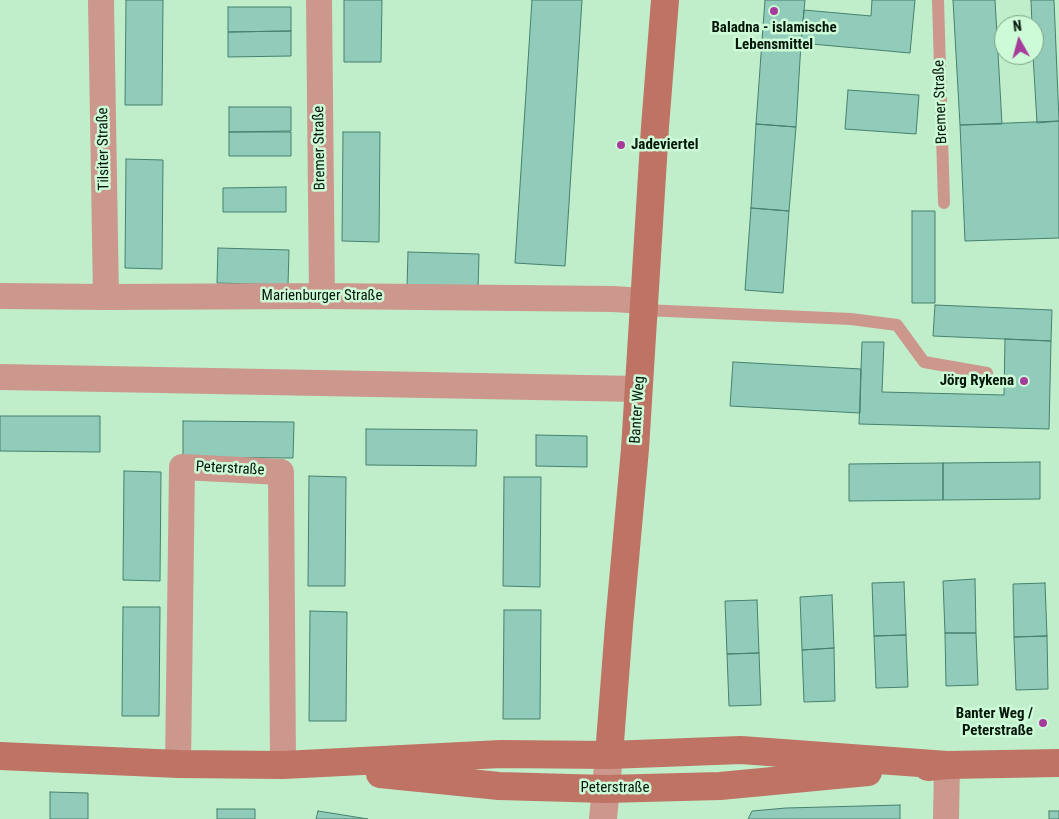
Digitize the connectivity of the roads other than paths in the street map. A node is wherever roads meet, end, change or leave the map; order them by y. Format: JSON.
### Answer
{"nodes":[{"id":1,"x":101,"y":0,"type":"edge"},
{"id":2,"x":319,"y":0,"type":"edge"},
{"id":3,"x":665,"y":0,"type":"edge"},
{"id":4,"x":938,"y":0,"type":"edge"},
{"id":5,"x":944,"y":203,"type":"dead end"},
{"id":6,"x":0,"y":296,"type":"edge"},
{"id":7,"x":322,"y":296,"type":"junction"},
{"id":8,"x":106,"y":297,"type":"junction"},
{"id":9,"x":644,"y":306,"type":"junction"},
{"id":10,"x":987,"y":373,"type":"dead end"},
{"id":11,"x":0,"y":377,"type":"edge"},
{"id":12,"x":639,"y":388,"type":"junction"},
{"id":13,"x":609,"y":755,"type":"junction"},
{"id":14,"x":0,"y":756,"type":"edge"},
{"id":15,"x":1059,"y":763,"type":"edge"},
{"id":16,"x":178,"y":764,"type":"junction"},
{"id":17,"x":283,"y":765,"type":"junction"},
{"id":18,"x":947,"y":765,"type":"junction"},
{"id":19,"x":606,"y":789,"type":"junction"},
{"id":20,"x":603,"y":819,"type":"edge"},
{"id":21,"x":946,"y":819,"type":"edge"}],
"edges":[{"from":1,"to":8,"type":"street","name":"Tilsiter Straße"},
{"from":2,"to":7,"type":"street","name":"Bremer Straße"},
{"from":3,"to":9,"type":"main road","name":"Banter Weg"},
{"from":4,"to":5,"type":"lane","name":"Bremer Straße"},
{"from":6,"to":8,"type":"street","name":"Marienburger Straße"},
{"from":7,"to":8,"type":"street","name":"Marienburger Straße"},
{"from":7,"to":9,"type":"street","name":"Marienburger Straße"},
{"from":9,"to":10,"type":"lane"},
{"from":9,"to":12,"type":"main road","name":"Banter Weg"},
{"from":11,"to":12,"type":"street"},
{"from":12,"to":13,"type":"main road","name":"Banter Weg"},
{"from":13,"to":17,"type":"main road","name":"Peterstraße"},
{"from":13,"to":18,"type":"main road","name":"Peterstraße"},
{"from":13,"to":19,"type":"street","name":"Banter Weg"},
{"from":14,"to":16,"type":"main road","name":"Peterstraße"},
{"from":15,"to":18,"type":"main road","name":"Peterstraße"},
{"from":16,"to":17,"type":"main road","name":"Peterstraße"},
{"from":16,"to":17,"type":"street","name":"Peterstraße"},
{"from":17,"to":19,"type":"main road","name":"Peterstraße"},
{"from":18,"to":19,"type":"main road","name":"Peterstraße"},
{"from":18,"to":21,"type":"street"},
{"from":19,"to":20,"type":"street","name":"Banter Weg"}]}
